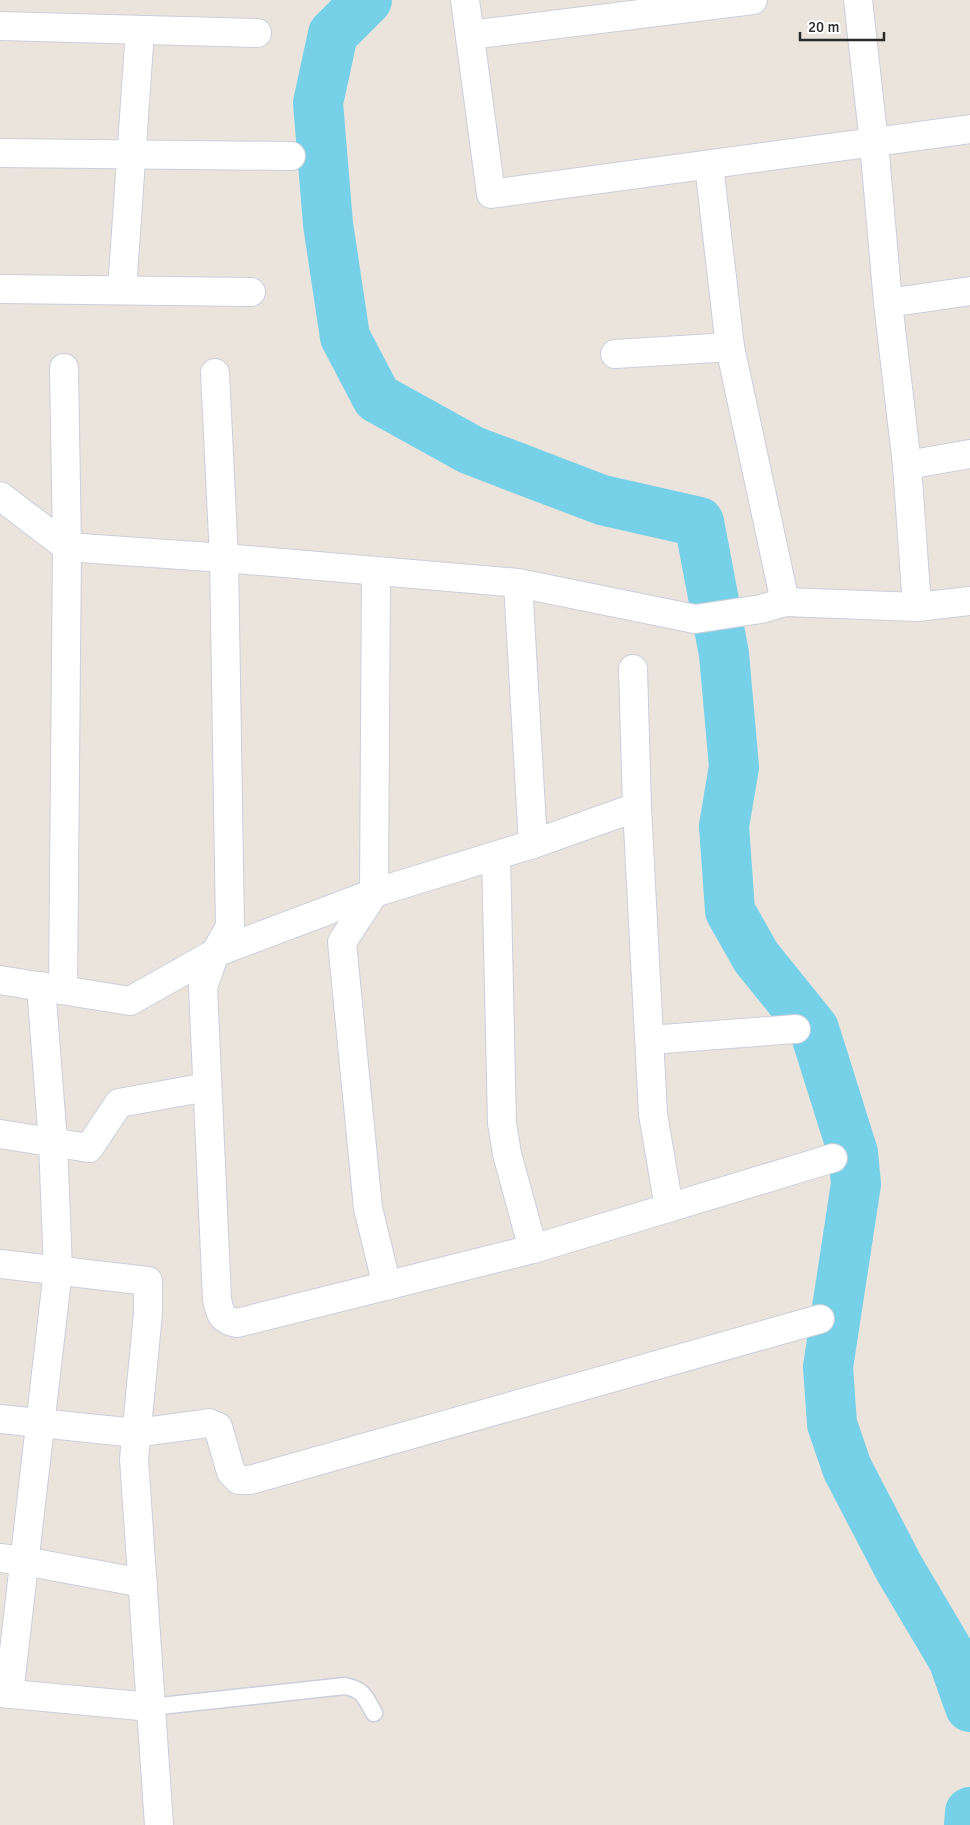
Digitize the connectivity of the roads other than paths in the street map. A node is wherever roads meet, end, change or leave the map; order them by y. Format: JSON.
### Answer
{"nodes":[{"id":1,"x":465,"y":0,"type":"edge"},
{"id":2,"x":753,"y":0,"type":"edge"},
{"id":3,"x":858,"y":0,"type":"edge"},
{"id":4,"x":0,"y":26,"type":"edge"},
{"id":5,"x":140,"y":30,"type":"junction"},
{"id":6,"x":257,"y":33,"type":"dead end"},
{"id":7,"x":470,"y":36,"type":"junction"},
{"id":8,"x":970,"y":129,"type":"edge"},
{"id":9,"x":874,"y":143,"type":"junction"},
{"id":10,"x":0,"y":153,"type":"edge"},
{"id":11,"x":131,"y":154,"type":"junction"},
{"id":12,"x":291,"y":156,"type":"dead end"},
{"id":13,"x":709,"y":165,"type":"junction"},
{"id":14,"x":0,"y":289,"type":"edge"},
{"id":15,"x":122,"y":290,"type":"junction"},
{"id":16,"x":970,"y":291,"type":"edge"},
{"id":17,"x":251,"y":292,"type":"dead end"},
{"id":18,"x":888,"y":303,"type":"junction"},
{"id":19,"x":730,"y":347,"type":"junction"},
{"id":20,"x":614,"y":354,"type":"dead end"},
{"id":21,"x":64,"y":368,"type":"dead end"},
{"id":22,"x":215,"y":374,"type":"dead end"},
{"id":23,"x":970,"y":454,"type":"edge"},
{"id":24,"x":907,"y":465,"type":"junction"},
{"id":25,"x":0,"y":496,"type":"edge"},
{"id":26,"x":67,"y":547,"type":"junction"},
{"id":27,"x":224,"y":558,"type":"junction"},
{"id":28,"x":376,"y":571,"type":"junction"},
{"id":29,"x":518,"y":583,"type":"junction"},
{"id":30,"x":970,"y":601,"type":"edge"},
{"id":31,"x":773,"y":605,"type":"junction"},
{"id":32,"x":917,"y":607,"type":"junction"},
{"id":33,"x":633,"y":669,"type":"dead end"},
{"id":34,"x":637,"y":807,"type":"junction"},
{"id":35,"x":533,"y":844,"type":"junction"},
{"id":36,"x":496,"y":856,"type":"junction"},
{"id":37,"x":374,"y":894,"type":"junction"},
{"id":38,"x":215,"y":953,"type":"junction"},
{"id":39,"x":0,"y":980,"type":"edge"},
{"id":40,"x":52,"y":988,"type":"junction"},
{"id":41,"x":796,"y":1028,"type":"dead end"},
{"id":42,"x":650,"y":1040,"type":"junction"},
{"id":43,"x":207,"y":1087,"type":"junction"},
{"id":44,"x":0,"y":1134,"type":"edge"},
{"id":45,"x":53,"y":1142,"type":"junction"},
{"id":46,"x":833,"y":1158,"type":"dead end"},
{"id":47,"x":669,"y":1208,"type":"junction"},
{"id":48,"x":533,"y":1249,"type":"junction"},
{"id":49,"x":0,"y":1264,"type":"edge"},
{"id":50,"x":58,"y":1270,"type":"junction"},
{"id":51,"x":387,"y":1286,"type":"junction"},
{"id":52,"x":820,"y":1318,"type":"dead end"},
{"id":53,"x":0,"y":1419,"type":"edge"},
{"id":54,"x":40,"y":1424,"type":"junction"},
{"id":55,"x":136,"y":1433,"type":"junction"},
{"id":56,"x":12,"y":1559,"type":"edge"},
{"id":57,"x":143,"y":1583,"type":"junction"},
{"id":58,"x":5,"y":1694,"type":"edge"},
{"id":59,"x":151,"y":1707,"type":"junction"},
{"id":60,"x":374,"y":1713,"type":"dead end"},
{"id":61,"x":159,"y":1825,"type":"edge"}],
"edges":[{"from":1,"to":7,"type":"street"},
{"from":2,"to":7,"type":"street"},
{"from":3,"to":9,"type":"street"},
{"from":4,"to":5,"type":"street"},
{"from":5,"to":6,"type":"street"},
{"from":5,"to":11,"type":"street"},
{"from":7,"to":13,"type":"street"},
{"from":8,"to":9,"type":"street"},
{"from":9,"to":13,"type":"street"},
{"from":9,"to":18,"type":"street"},
{"from":10,"to":11,"type":"street"},
{"from":11,"to":12,"type":"street"},
{"from":11,"to":15,"type":"street"},
{"from":13,"to":19,"type":"street"},
{"from":14,"to":15,"type":"street"},
{"from":15,"to":17,"type":"street"},
{"from":16,"to":18,"type":"street"},
{"from":18,"to":24,"type":"street"},
{"from":19,"to":20,"type":"street"},
{"from":19,"to":31,"type":"street"},
{"from":21,"to":26,"type":"street"},
{"from":22,"to":27,"type":"street"},
{"from":23,"to":24,"type":"street"},
{"from":24,"to":32,"type":"street"},
{"from":25,"to":26,"type":"street"},
{"from":26,"to":27,"type":"street"},
{"from":26,"to":40,"type":"street"},
{"from":27,"to":28,"type":"street"},
{"from":27,"to":38,"type":"street"},
{"from":28,"to":29,"type":"street"},
{"from":28,"to":37,"type":"street"},
{"from":29,"to":31,"type":"street"},
{"from":29,"to":35,"type":"street"},
{"from":30,"to":32,"type":"street"},
{"from":31,"to":32,"type":"street"},
{"from":33,"to":34,"type":"street"},
{"from":34,"to":35,"type":"street"},
{"from":34,"to":42,"type":"street"},
{"from":35,"to":36,"type":"street"},
{"from":36,"to":37,"type":"street"},
{"from":36,"to":48,"type":"street"},
{"from":37,"to":38,"type":"street"},
{"from":37,"to":51,"type":"street"},
{"from":38,"to":40,"type":"street"},
{"from":38,"to":43,"type":"street"},
{"from":39,"to":40,"type":"street"},
{"from":40,"to":45,"type":"street"},
{"from":41,"to":42,"type":"street"},
{"from":42,"to":47,"type":"street"},
{"from":43,"to":45,"type":"street"},
{"from":43,"to":51,"type":"street"},
{"from":44,"to":45,"type":"street"},
{"from":45,"to":50,"type":"street"},
{"from":46,"to":47,"type":"street"},
{"from":47,"to":48,"type":"street"},
{"from":48,"to":51,"type":"street"},
{"from":49,"to":50,"type":"street"},
{"from":50,"to":54,"type":"street"},
{"from":50,"to":55,"type":"street"},
{"from":52,"to":55,"type":"street"},
{"from":53,"to":54,"type":"street"},
{"from":54,"to":55,"type":"street"},
{"from":54,"to":56,"type":"street"},
{"from":55,"to":57,"type":"street"},
{"from":56,"to":57,"type":"street"},
{"from":56,"to":58,"type":"street"},
{"from":57,"to":59,"type":"street"},
{"from":58,"to":59,"type":"street"},
{"from":59,"to":60,"type":"lane"},
{"from":59,"to":61,"type":"street"}]}
